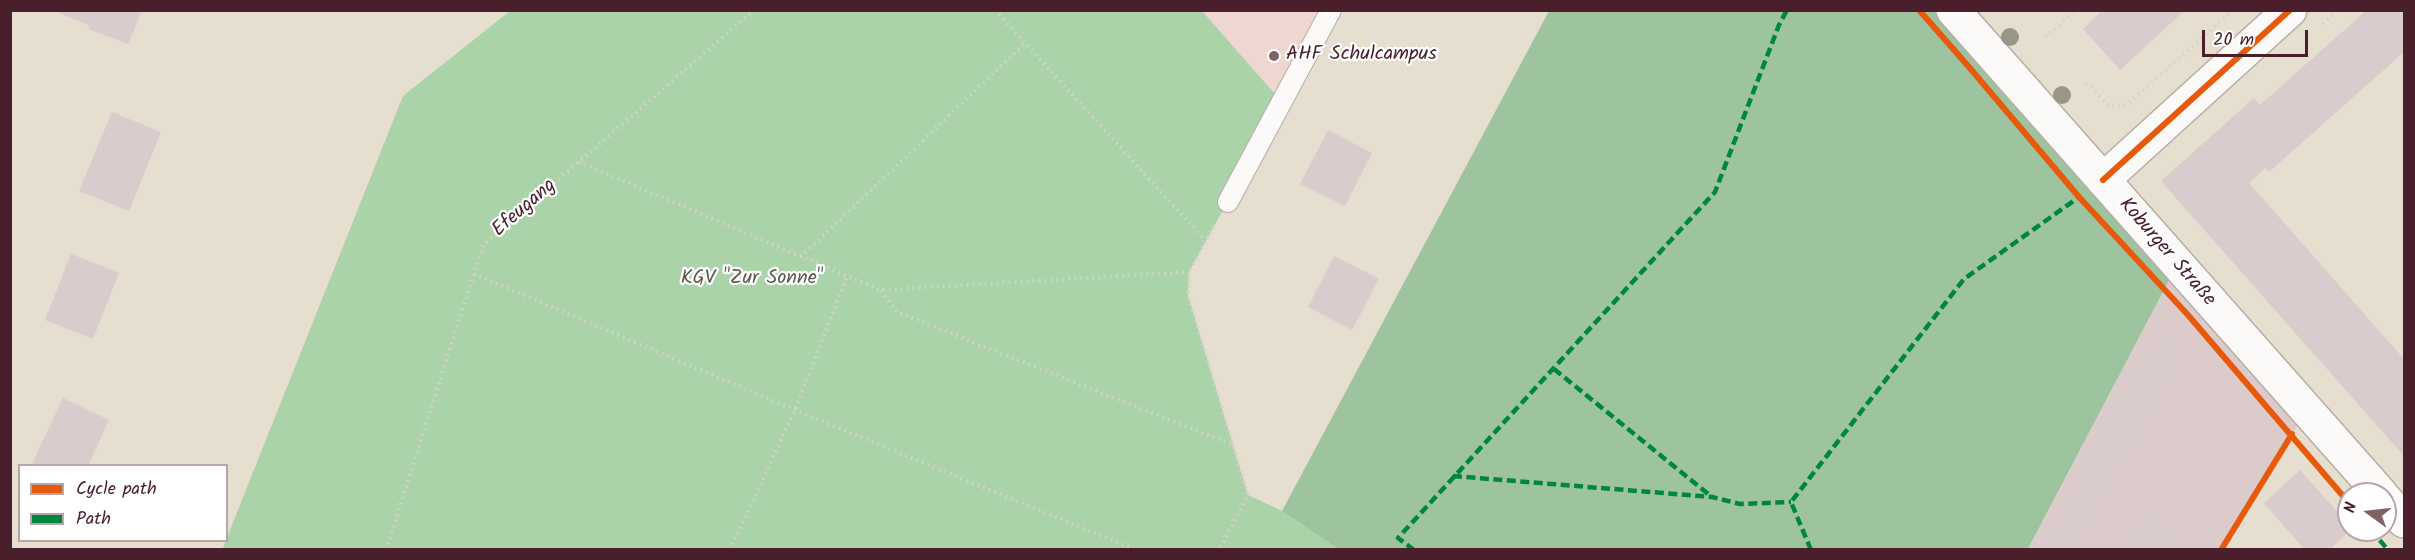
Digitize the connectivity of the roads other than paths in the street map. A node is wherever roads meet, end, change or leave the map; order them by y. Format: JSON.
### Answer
{"nodes":[{"id":1,"x":1331,"y":10,"type":"edge"},
{"id":2,"x":1953,"y":10,"type":"edge"},
{"id":3,"x":2289,"y":10,"type":"edge"},
{"id":4,"x":2103,"y":180,"type":"junction"},
{"id":5,"x":1228,"y":202,"type":"dead end"},
{"id":6,"x":2370,"y":482,"type":"edge"}],
"edges":[{"from":1,"to":5,"type":"lane"},
{"from":2,"to":4,"type":"main road","name":"Koburger Straße"},
{"from":3,"to":4,"type":"main road"},
{"from":4,"to":6,"type":"main road","name":"Koburger Straße"}]}
